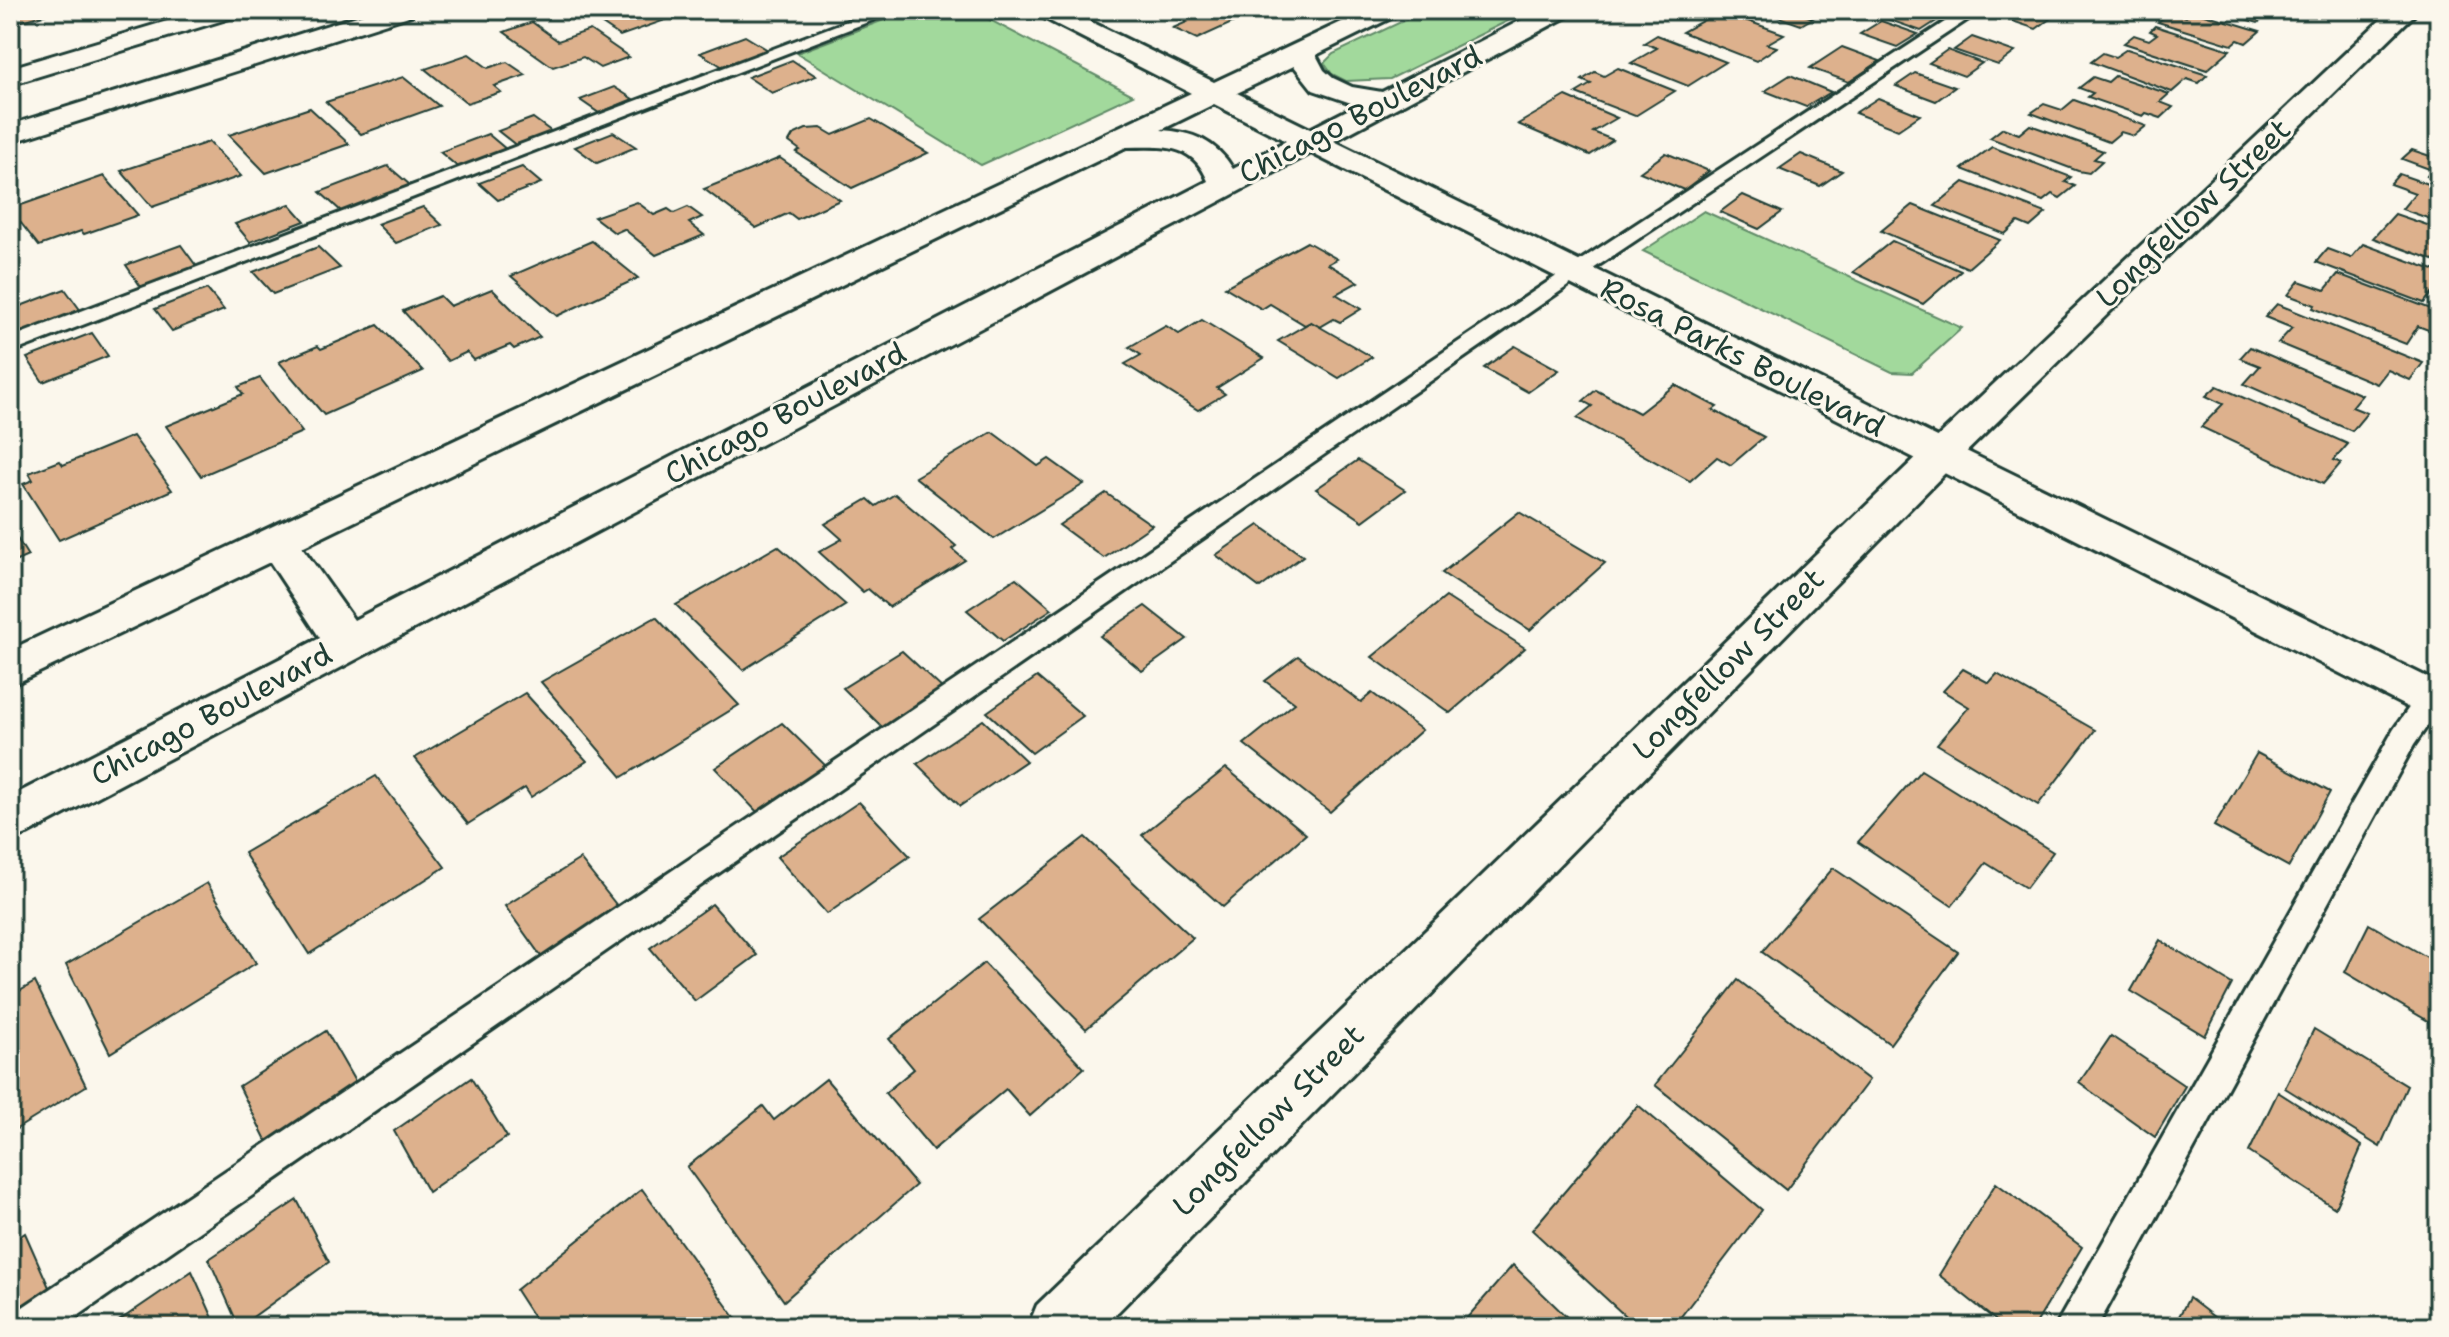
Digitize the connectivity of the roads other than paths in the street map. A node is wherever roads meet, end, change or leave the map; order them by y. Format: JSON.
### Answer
{"nodes":[{"id":1,"x":231,"y":10,"type":"edge"},
{"id":2,"x":403,"y":10,"type":"edge"},
{"id":3,"x":891,"y":10,"type":"edge"},
{"id":4,"x":1047,"y":10,"type":"edge"},
{"id":5,"x":1388,"y":10,"type":"edge"},
{"id":6,"x":1561,"y":10,"type":"edge"},
{"id":7,"x":1974,"y":10,"type":"edge"},
{"id":8,"x":2406,"y":10,"type":"edge"},
{"id":9,"x":1301,"y":51,"type":"junction"},
{"id":10,"x":10,"y":77,"type":"edge"},
{"id":11,"x":1210,"y":93,"type":"junction"},
{"id":12,"x":1385,"y":101,"type":"junction"},
{"id":13,"x":10,"y":134,"type":"edge"},
{"id":14,"x":1117,"y":137,"type":"junction"},
{"id":15,"x":1306,"y":141,"type":"junction"},
{"id":16,"x":1224,"y":184,"type":"junction"},
{"id":17,"x":1574,"y":273,"type":"junction"},
{"id":18,"x":10,"y":346,"type":"edge"},
{"id":19,"x":1940,"y":456,"type":"junction"},
{"id":20,"x":277,"y":542,"type":"junction"},
{"id":21,"x":347,"y":643,"type":"junction"},
{"id":22,"x":10,"y":669,"type":"edge"},
{"id":23,"x":2437,"y":696,"type":"edge"},
{"id":24,"x":10,"y":820,"type":"edge"},
{"id":25,"x":28,"y":1327,"type":"edge"},
{"id":26,"x":1059,"y":1327,"type":"edge"},
{"id":27,"x":2075,"y":1327,"type":"edge"}],
"edges":[{"from":1,"to":10,"type":"street"},
{"from":2,"to":13,"type":"street"},
{"from":3,"to":18,"type":"lane"},
{"from":4,"to":11,"type":"street","name":"Rosa Parks Boulevard"},
{"from":5,"to":9,"type":"street"},
{"from":6,"to":12,"type":"street","name":"Chicago Boulevard"},
{"from":7,"to":17,"type":"lane"},
{"from":8,"to":19,"type":"street","name":"Longfellow Street"},
{"from":9,"to":11,"type":"street"},
{"from":9,"to":12,"type":"street"},
{"from":11,"to":14,"type":"street"},
{"from":11,"to":15,"type":"street","name":"Rosa Parks Boulevard"},
{"from":12,"to":15,"type":"street","name":"Chicago Boulevard"},
{"from":14,"to":16,"type":"street"},
{"from":14,"to":20,"type":"street"},
{"from":15,"to":16,"type":"street","name":"Chicago Boulevard"},
{"from":15,"to":17,"type":"street","name":"Rosa Parks Boulevard"},
{"from":16,"to":21,"type":"street","name":"Chicago Boulevard"},
{"from":17,"to":19,"type":"street","name":"Rosa Parks Boulevard"},
{"from":17,"to":25,"type":"lane"},
{"from":19,"to":23,"type":"street","name":"Rosa Parks Boulevard"},
{"from":19,"to":26,"type":"street","name":"Longfellow Street"},
{"from":20,"to":21,"type":"street"},
{"from":20,"to":22,"type":"street"},
{"from":21,"to":24,"type":"street","name":"Chicago Boulevard"},
{"from":23,"to":27,"type":"lane"}]}
